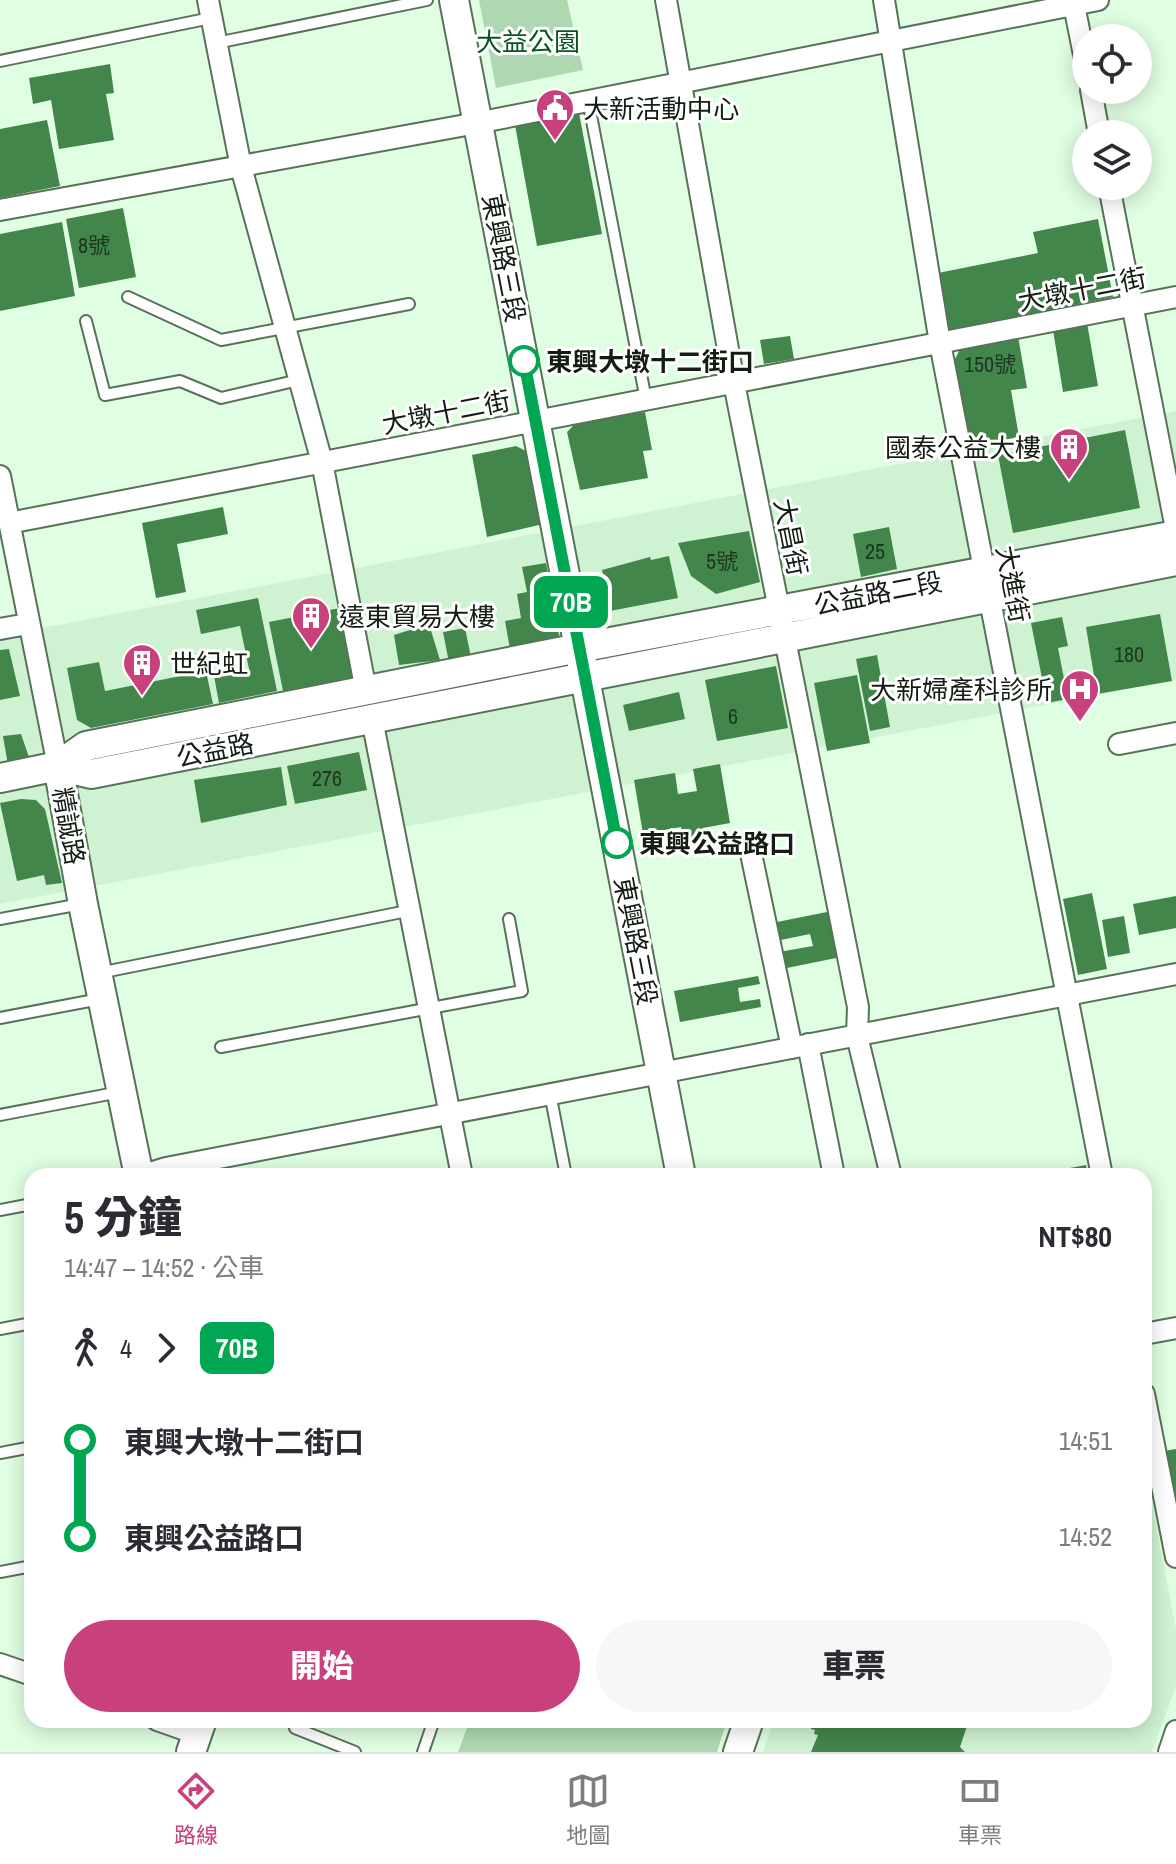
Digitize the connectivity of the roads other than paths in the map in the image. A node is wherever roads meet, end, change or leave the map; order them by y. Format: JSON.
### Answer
{"nodes":[{"id":1,"x":427,"y":0,"type":"edge"},
{"id":2,"x":454,"y":0,"type":"edge"},
{"id":3,"x":666,"y":0,"type":"edge"},
{"id":4,"x":884,"y":0,"type":"edge"},
{"id":5,"x":1098,"y":0,"type":"edge"},
{"id":6,"x":1074,"y":2,"type":"edge"},
{"id":7,"x":210,"y":9,"type":"edge"},
{"id":8,"x":1078,"y":24,"type":"edge"},
{"id":9,"x":891,"y":40,"type":"junction"},
{"id":10,"x":216,"y":43,"type":"junction"},
{"id":11,"x":0,"y":61,"type":"edge"},
{"id":12,"x":680,"y":81,"type":"junction"},
{"id":13,"x":588,"y":100,"type":"junction"},
{"id":14,"x":477,"y":123,"type":"junction"},
{"id":15,"x":241,"y":167,"type":"junction"},
{"id":16,"x":1112,"y":200,"type":"edge"},
{"id":17,"x":0,"y":210,"type":"edge"},
{"id":18,"x":128,"y":297,"type":"dead end"},
{"id":19,"x":1176,"y":297,"type":"edge"},
{"id":20,"x":409,"y":304,"type":"dead end"},
{"id":21,"x":1133,"y":306,"type":"junction"},
{"id":22,"x":86,"y":321,"type":"dead end"},
{"id":23,"x":285,"y":328,"type":"junction"},
{"id":24,"x":940,"y":343,"type":"junction"},
{"id":25,"x":299,"y":380,"type":"junction"},
{"id":26,"x":734,"y":383,"type":"junction"},
{"id":27,"x":646,"y":400,"type":"junction"},
{"id":28,"x":536,"y":421,"type":"junction"},
{"id":29,"x":322,"y":462,"type":"junction"},
{"id":30,"x":0,"y":480,"type":"edge"},
{"id":31,"x":9,"y":523,"type":"junction"},
{"id":32,"x":1176,"y":532,"type":"edge"},
{"id":33,"x":1176,"y":561,"type":"edge"},
{"id":34,"x":987,"y":584,"type":"junction"},
{"id":35,"x":28,"y":624,"type":"junction"},
{"id":36,"x":782,"y":624,"type":"junction"},
{"id":37,"x":0,"y":629,"type":"edge"},
{"id":38,"x":579,"y":648,"type":"junction"},
{"id":39,"x":585,"y":676,"type":"junction"},
{"id":40,"x":366,"y":691,"type":"junction"},
{"id":41,"x":372,"y":719,"type":"junction"},
{"id":42,"x":1176,"y":733,"type":"edge"},
{"id":43,"x":1119,"y":744,"type":"dead end"},
{"id":44,"x":58,"y":766,"type":"junction"},
{"id":45,"x":0,"y":778,"type":"edge"},
{"id":46,"x":749,"y":844,"type":"dead end"},
{"id":47,"x":83,"y":904,"type":"junction"},
{"id":48,"x":412,"y":910,"type":"junction"},
{"id":49,"x":0,"y":919,"type":"edge"},
{"id":50,"x":509,"y":919,"type":"dead end"},
{"id":51,"x":1176,"y":974,"type":"edge"},
{"id":52,"x":100,"y":986,"type":"junction"},
{"id":53,"x":1068,"y":995,"type":"junction"},
{"id":54,"x":430,"y":1008,"type":"junction"},
{"id":55,"x":0,"y":1018,"type":"edge"},
{"id":56,"x":857,"y":1036,"type":"junction"},
{"id":57,"x":800,"y":1046,"type":"junction"},
{"id":58,"x":221,"y":1047,"type":"dead end"},
{"id":59,"x":661,"y":1073,"type":"junction"},
{"id":60,"x":121,"y":1092,"type":"junction"},
{"id":61,"x":550,"y":1093,"type":"junction"},
{"id":62,"x":450,"y":1111,"type":"junction"},
{"id":63,"x":0,"y":1115,"type":"edge"},
{"id":64,"x":138,"y":1168,"type":"edge"},
{"id":65,"x":166,"y":1168,"type":"edge"},
{"id":66,"x":461,"y":1168,"type":"edge"},
{"id":67,"x":564,"y":1168,"type":"edge"},
{"id":68,"x":679,"y":1168,"type":"edge"},
{"id":69,"x":832,"y":1168,"type":"edge"},
{"id":70,"x":889,"y":1168,"type":"edge"},
{"id":71,"x":1100,"y":1168,"type":"edge"},
{"id":72,"x":24,"y":1206,"type":"edge"},
{"id":73,"x":0,"y":1210,"type":"edge"},
{"id":74,"x":24,"y":1324,"type":"edge"},
{"id":75,"x":1176,"y":1328,"type":"edge"},
{"id":76,"x":0,"y":1329,"type":"edge"},
{"id":77,"x":1152,"y":1332,"type":"edge"},
{"id":78,"x":1152,"y":1435,"type":"edge"},
{"id":79,"x":24,"y":1448,"type":"edge"},
{"id":80,"x":0,"y":1453,"type":"edge"},
{"id":81,"x":1176,"y":1557,"type":"edge"},
{"id":82,"x":24,"y":1568,"type":"edge"},
{"id":83,"x":0,"y":1572,"type":"edge"},
{"id":84,"x":0,"y":1664,"type":"edge"},
{"id":85,"x":24,"y":1672,"type":"edge"},
{"id":86,"x":295,"y":1728,"type":"dead end"},
{"id":87,"x":431,"y":1728,"type":"edge"},
{"id":88,"x":748,"y":1728,"type":"edge"},
{"id":89,"x":1176,"y":1731,"type":"edge"},
{"id":90,"x":355,"y":1752,"type":"edge"},
{"id":91,"x":423,"y":1752,"type":"edge"},
{"id":92,"x":738,"y":1752,"type":"edge"},
{"id":93,"x":1169,"y":1752,"type":"edge"}],
"edges":[{"from":1,"to":10,"type":"lane"},
{"from":2,"to":14,"type":"main road","name":"東興路三段"},
{"from":3,"to":12,"type":"street","name":"大昌街"},
{"from":4,"to":9,"type":"street","name":"大進街"},
{"from":5,"to":6,"type":"street"},
{"from":6,"to":8,"type":"street"},
{"from":6,"to":9,"type":"street"},
{"from":7,"to":10,"type":"street"},
{"from":7,"to":11,"type":"lane"},
{"from":9,"to":12,"type":"street"},
{"from":9,"to":24,"type":"street","name":"大進街"},
{"from":10,"to":15,"type":"street"},
{"from":12,"to":13,"type":"street"},
{"from":12,"to":26,"type":"street","name":"大昌街"},
{"from":13,"to":14,"type":"street"},
{"from":13,"to":27,"type":"lane"},
{"from":14,"to":15,"type":"street"},
{"from":14,"to":28,"type":"main road","name":"東興路三段"},
{"from":15,"to":17,"type":"street"},
{"from":15,"to":23,"type":"street"},
{"from":16,"to":21,"type":"street"},
{"from":18,"to":23,"type":"lane"},
{"from":19,"to":21,"type":"street","name":"大墩十二街"},
{"from":20,"to":23,"type":"lane"},
{"from":21,"to":24,"type":"street","name":"大墩十二街"},
{"from":21,"to":32,"type":"street"},
{"from":22,"to":25,"type":"lane"},
{"from":23,"to":25,"type":"street"},
{"from":24,"to":26,"type":"street","name":"大墩十二街"},
{"from":24,"to":34,"type":"street","name":"大進街"},
{"from":25,"to":29,"type":"street"},
{"from":26,"to":27,"type":"street","name":"大墩十二街"},
{"from":26,"to":36,"type":"street","name":"大昌街"},
{"from":27,"to":28,"type":"street","name":"大墩十二街"},
{"from":28,"to":29,"type":"street","name":"大墩十二街"},
{"from":28,"to":38,"type":"main road","name":"東興路三段"},
{"from":29,"to":31,"type":"street","name":"大墩十二街"},
{"from":29,"to":40,"type":"street"},
{"from":30,"to":31,"type":"street","name":"精誠路"},
{"from":31,"to":35,"type":"street","name":"精誠路"},
{"from":32,"to":34,"type":"main road","name":"公益路二段"},
{"from":33,"to":34,"type":"main road","name":"公益路二段"},
{"from":34,"to":36,"type":"main road","name":"公益路二段"},
{"from":34,"to":53,"type":"street","name":"大進街"},
{"from":35,"to":37,"type":"street"},
{"from":35,"to":44,"type":"street","name":"精誠路"},
{"from":36,"to":38,"type":"main road","name":"公益路二段"},
{"from":36,"to":39,"type":"main road","name":"公益路二段"},
{"from":36,"to":56,"type":"street","name":"大昌街"},
{"from":38,"to":39,"type":"main road","name":"東興路三段"},
{"from":38,"to":40,"type":"main road","name":"公益路"},
{"from":39,"to":41,"type":"main road","name":"公益路"},
{"from":39,"to":59,"type":"main road","name":"東興路三段"},
{"from":40,"to":41,"type":"main road"},
{"from":40,"to":44,"type":"main road","name":"公益路"},
{"from":41,"to":44,"type":"main road","name":"公益路"},
{"from":41,"to":48,"type":"street"},
{"from":42,"to":43,"type":"street"},
{"from":44,"to":45,"type":"main road","name":"公益路"},
{"from":44,"to":47,"type":"main road","name":"精誠路"},
{"from":46,"to":57,"type":"street"},
{"from":47,"to":49,"type":"lane"},
{"from":47,"to":52,"type":"main road","name":"精誠路"},
{"from":48,"to":52,"type":"lane"},
{"from":48,"to":54,"type":"street"},
{"from":50,"to":54,"type":"lane"},
{"from":51,"to":53,"type":"street"},
{"from":52,"to":55,"type":"lane"},
{"from":52,"to":60,"type":"main road","name":"精誠路"},
{"from":53,"to":56,"type":"street"},
{"from":53,"to":71,"type":"street","name":"大進街"},
{"from":54,"to":58,"type":"lane"},
{"from":54,"to":62,"type":"street"},
{"from":56,"to":57,"type":"street"},
{"from":56,"to":70,"type":"street","name":"大昌街"},
{"from":57,"to":59,"type":"street"},
{"from":57,"to":69,"type":"street"},
{"from":59,"to":61,"type":"street"},
{"from":59,"to":68,"type":"main road","name":"東興路三段"},
{"from":60,"to":63,"type":"lane"},
{"from":60,"to":64,"type":"main road","name":"精誠路"},
{"from":61,"to":62,"type":"street"},
{"from":61,"to":67,"type":"lane"},
{"from":62,"to":65,"type":"street"},
{"from":62,"to":66,"type":"street"},
{"from":72,"to":73,"type":"lane"},
{"from":74,"to":76,"type":"lane"},
{"from":75,"to":77,"type":"street"},
{"from":78,"to":81,"type":"street"},
{"from":79,"to":80,"type":"lane"},
{"from":82,"to":83,"type":"lane"},
{"from":84,"to":85,"type":"street"},
{"from":86,"to":90,"type":"lane"},
{"from":87,"to":91,"type":"lane"},
{"from":88,"to":92,"type":"main road"},
{"from":89,"to":93,"type":"street"}]}
